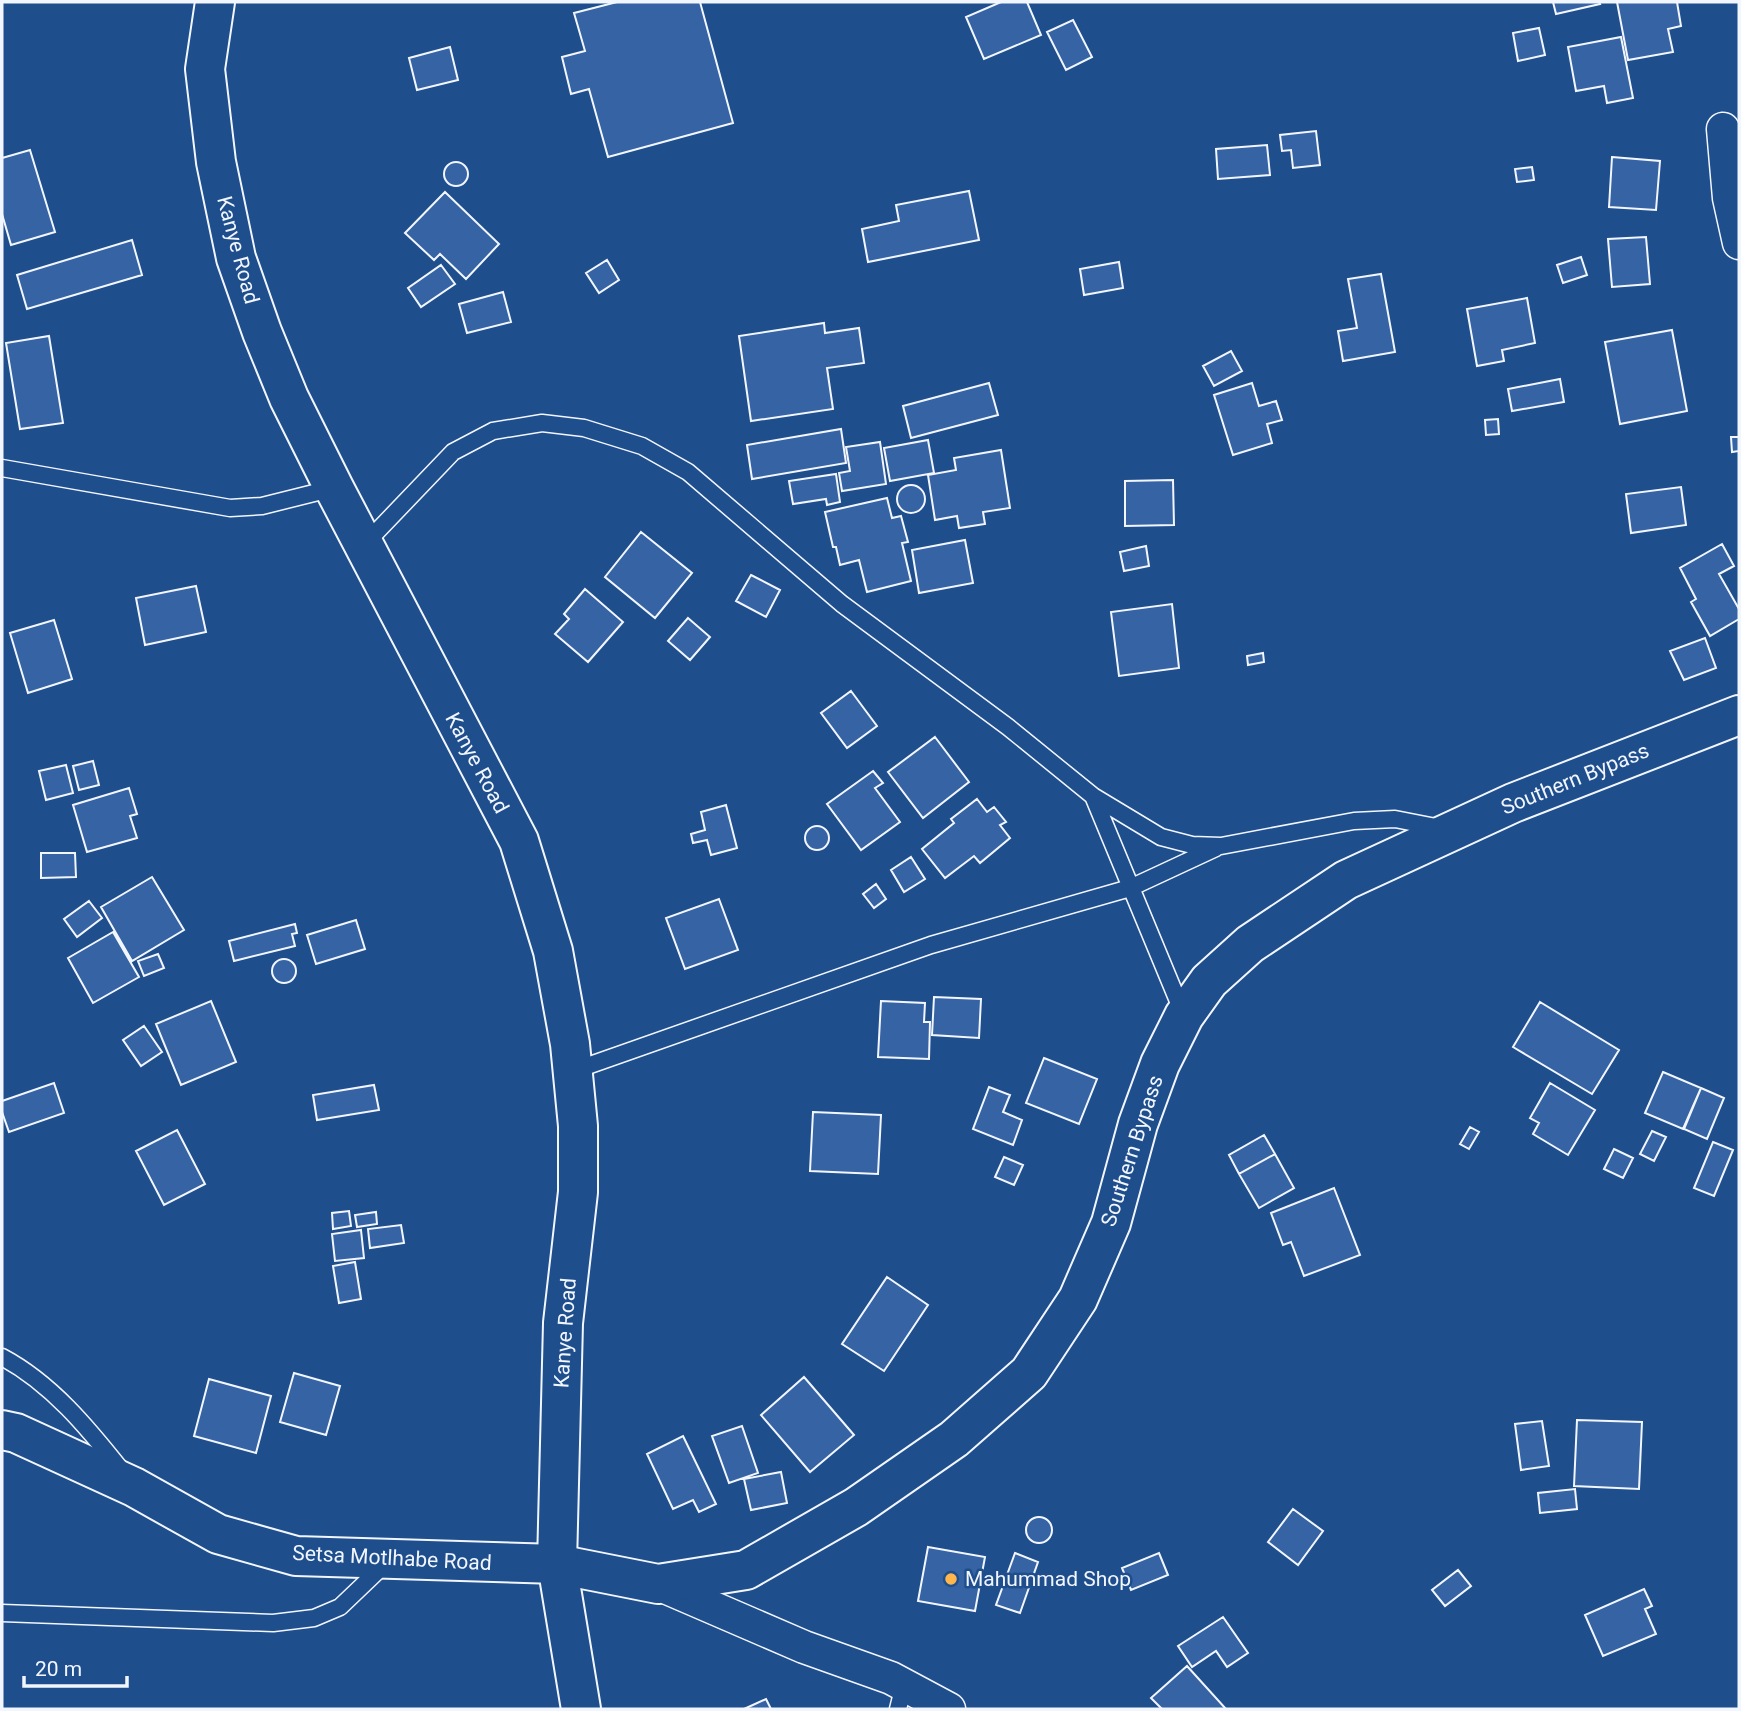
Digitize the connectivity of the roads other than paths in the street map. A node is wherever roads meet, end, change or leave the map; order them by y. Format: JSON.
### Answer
{"nodes":[{"id":1,"x":215,"y":2,"type":"edge"},
{"id":2,"x":1723,"y":129,"type":"dead end"},
{"id":3,"x":1739,"y":243,"type":"edge"},
{"id":4,"x":2,"y":468,"type":"edge"},
{"id":5,"x":334,"y":488,"type":"junction"},
{"id":6,"x":363,"y":545,"type":"junction"},
{"id":7,"x":1739,"y":715,"type":"edge"},
{"id":8,"x":1093,"y":796,"type":"junction"},
{"id":9,"x":1454,"y":830,"type":"junction"},
{"id":10,"x":1221,"y":846,"type":"junction"},
{"id":11,"x":1130,"y":888,"type":"junction"},
{"id":12,"x":1184,"y":1016,"type":"junction"},
{"id":13,"x":573,"y":1071,"type":"junction"},
{"id":14,"x":2,"y":1357,"type":"edge"},
{"id":15,"x":2,"y":1430,"type":"edge"},
{"id":16,"x":134,"y":1487,"type":"junction"},
{"id":17,"x":388,"y":1561,"type":"junction"},
{"id":18,"x":557,"y":1564,"type":"junction"},
{"id":19,"x":658,"y":1584,"type":"junction"},
{"id":20,"x":2,"y":1612,"type":"edge"},
{"id":21,"x":901,"y":1697,"type":"edge"},
{"id":22,"x":582,"y":1709,"type":"edge"},
{"id":23,"x":949,"y":1709,"type":"edge"}],
"edges":[{"from":1,"to":5,"type":"street","name":"Kanye Road"},
{"from":2,"to":3,"type":"street"},
{"from":4,"to":5,"type":"lane"},
{"from":5,"to":6,"type":"street","name":"Kanye Road"},
{"from":6,"to":8,"type":"lane"},
{"from":6,"to":13,"type":"street","name":"Kanye Road"},
{"from":7,"to":9,"type":"street","name":"Southern Bypass"},
{"from":8,"to":10,"type":"lane"},
{"from":8,"to":11,"type":"lane"},
{"from":9,"to":10,"type":"lane"},
{"from":9,"to":12,"type":"street","name":"Southern Bypass"},
{"from":10,"to":11,"type":"lane"},
{"from":11,"to":12,"type":"lane"},
{"from":11,"to":13,"type":"lane"},
{"from":12,"to":19,"type":"street","name":"Southern Bypass"},
{"from":13,"to":18,"type":"street","name":"Kanye Road"},
{"from":14,"to":16,"type":"lane"},
{"from":15,"to":16,"type":"street","name":"Setsa Motlhabe Road"},
{"from":16,"to":17,"type":"street","name":"Setsa Motlhabe Road"},
{"from":17,"to":18,"type":"street","name":"Setsa Motlhabe Road"},
{"from":17,"to":20,"type":"lane"},
{"from":18,"to":19,"type":"street","name":"Southern Bypass"},
{"from":18,"to":22,"type":"street","name":"Kanye Road"},
{"from":19,"to":21,"type":"street"},
{"from":21,"to":23,"type":"street"}]}
